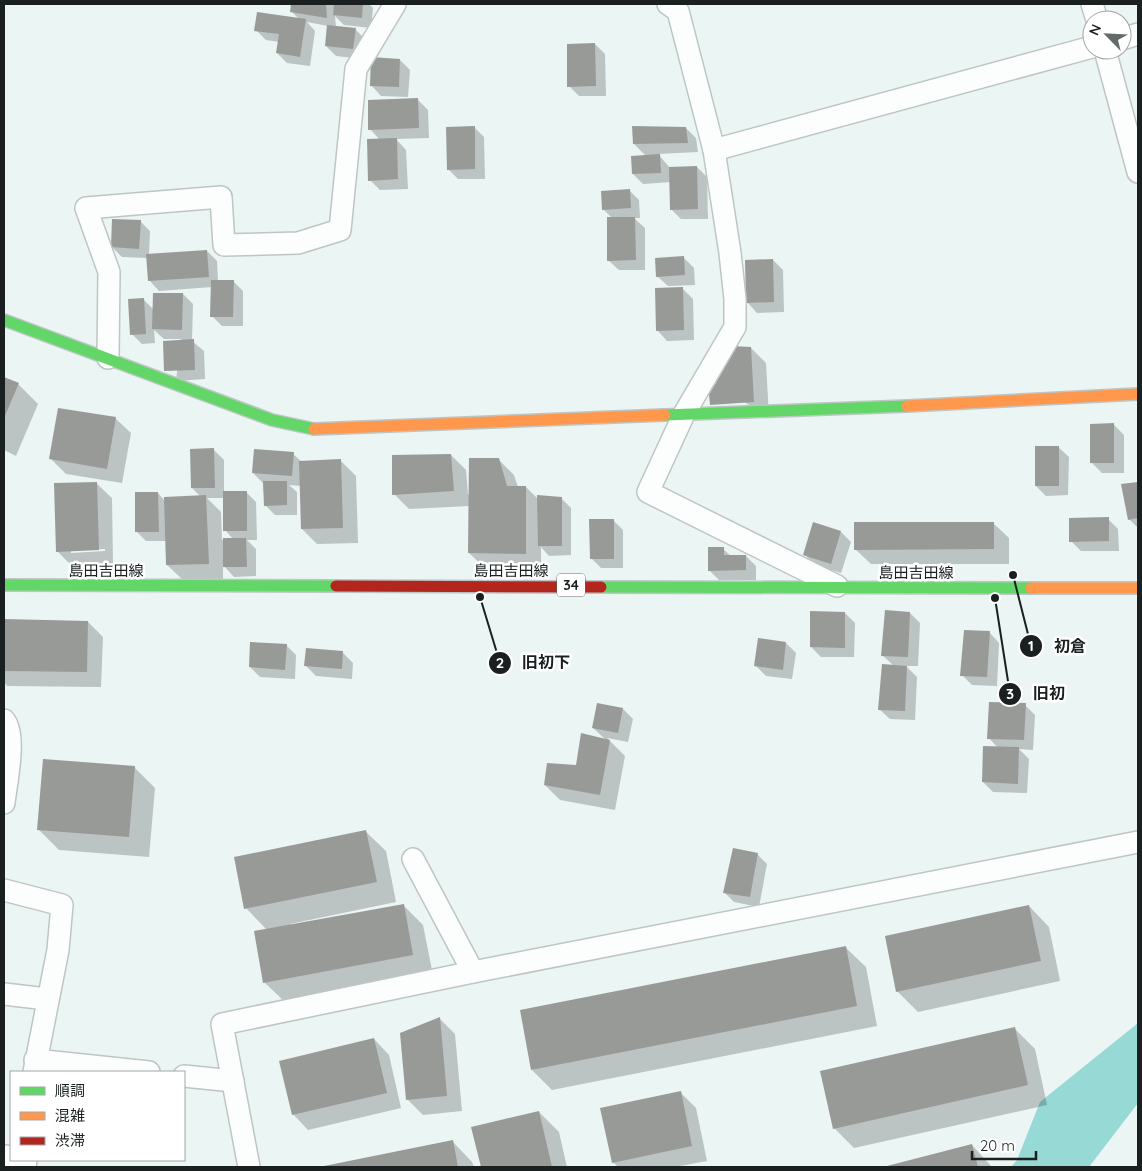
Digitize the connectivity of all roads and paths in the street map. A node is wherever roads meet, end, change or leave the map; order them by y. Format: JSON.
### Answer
{"nodes":[{"id":1,"x":395,"y":4,"type":"edge"},
{"id":2,"x":674,"y":6,"type":"edge"},
{"id":3,"x":1082,"y":50,"type":"edge"},
{"id":4,"x":1108,"y":60,"type":"edge"},
{"id":5,"x":714,"y":150,"type":"junction"},
{"id":6,"x":1138,"y":172,"type":"edge"},
{"id":7,"x":4,"y":320,"type":"edge"},
{"id":8,"x":108,"y":358,"type":"junction"},
{"id":9,"x":1138,"y":394,"type":"edge"},
{"id":10,"x":684,"y":414,"type":"junction"},
{"id":11,"x":4,"y":586,"type":"edge"},
{"id":12,"x":838,"y":587,"type":"junction"},
{"id":13,"x":1138,"y":588,"type":"edge"},
{"id":14,"x":5,"y":723,"type":"edge"},
{"id":15,"x":4,"y":803,"type":"edge"},
{"id":16,"x":1138,"y":842,"type":"edge"},
{"id":17,"x":413,"y":859,"type":"dead end"},
{"id":18,"x":4,"y":890,"type":"edge"},
{"id":19,"x":473,"y":972,"type":"junction"},
{"id":20,"x":4,"y":994,"type":"edge"},
{"id":21,"x":48,"y":999,"type":"junction"},
{"id":22,"x":34,"y":1066,"type":"edge"},
{"id":23,"x":130,"y":1071,"type":"edge"},
{"id":24,"x":185,"y":1076,"type":"edge"},
{"id":25,"x":233,"y":1081,"type":"junction"},
{"id":26,"x":249,"y":1167,"type":"edge"}],
"edges":[{"from":1,"to":8,"type":"street"},
{"from":2,"to":5,"type":"street"},
{"from":3,"to":5,"type":"street"},
{"from":4,"to":6,"type":"street"},
{"from":5,"to":10,"type":"street"},
{"from":7,"to":8,"type":"street"},
{"from":8,"to":10,"type":"street"},
{"from":9,"to":10,"type":"street"},
{"from":10,"to":12,"type":"street"},
{"from":11,"to":12,"type":"street","name":"島田吉田線","number":"34"},
{"from":12,"to":13,"type":"street","name":"島田吉田線","number":"34"},
{"from":14,"to":15,"type":"street"},
{"from":16,"to":19,"type":"street"},
{"from":17,"to":19,"type":"street"},
{"from":18,"to":21,"type":"street"},
{"from":19,"to":25,"type":"street"},
{"from":20,"to":21,"type":"street"},
{"from":21,"to":22,"type":"street"},
{"from":22,"to":23,"type":"street"},
{"from":24,"to":25,"type":"street"},
{"from":25,"to":26,"type":"street"}]}
